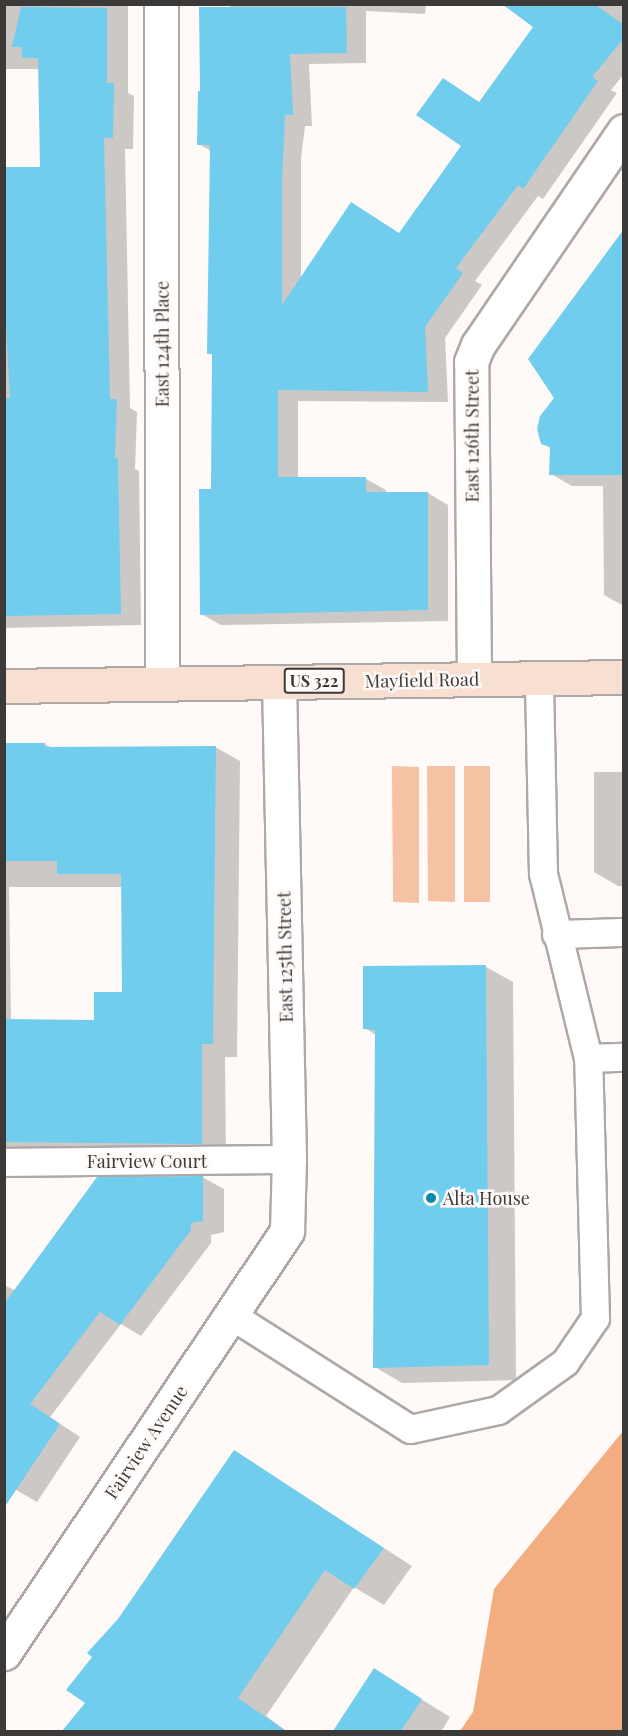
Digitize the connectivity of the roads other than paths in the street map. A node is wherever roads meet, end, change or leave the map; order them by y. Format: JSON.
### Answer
{"nodes":[{"id":1,"x":161,"y":4,"type":"edge"},
{"id":2,"x":624,"y":131,"type":"edge"},
{"id":3,"x":624,"y":677,"type":"edge"},
{"id":4,"x":539,"y":678,"type":"junction"},
{"id":5,"x":474,"y":679,"type":"junction"},
{"id":6,"x":279,"y":682,"type":"junction"},
{"id":7,"x":162,"y":684,"type":"junction"},
{"id":8,"x":4,"y":686,"type":"edge"},
{"id":9,"x":624,"y":932,"type":"edge"},
{"id":10,"x":556,"y":933,"type":"junction"},
{"id":11,"x":624,"y":1057,"type":"edge"},
{"id":12,"x":588,"y":1058,"type":"junction"},
{"id":13,"x":289,"y":1159,"type":"junction"},
{"id":14,"x":4,"y":1162,"type":"edge"},
{"id":15,"x":287,"y":1231,"type":"joint"},
{"id":16,"x":231,"y":1315,"type":"junction"},
{"id":17,"x":4,"y":1653,"type":"edge"}],
"edges":[{"from":1,"to":7,"type":"street","name":"East 124th Place"},
{"from":2,"to":5,"type":"street","name":"East 126th Street"},
{"from":3,"to":4,"type":"main road","name":"Mayfield Road","number":"US 322"},
{"from":4,"to":5,"type":"main road","name":"Mayfield Road","number":"US 322"},
{"from":4,"to":10,"type":"lane"},
{"from":5,"to":6,"type":"main road","name":"Mayfield Road","number":"US 322"},
{"from":6,"to":7,"type":"main road","name":"Mayfield Road","number":"US 322"},
{"from":6,"to":13,"type":"street","name":"East 125th Street"},
{"from":7,"to":8,"type":"main road","name":"Mayfield Road","number":"US 322"},
{"from":9,"to":10,"type":"lane"},
{"from":10,"to":12,"type":"lane"},
{"from":11,"to":12,"type":"lane"},
{"from":12,"to":16,"type":"lane"},
{"from":13,"to":14,"type":"lane","name":"Fairview Court"},
{"from":13,"to":15,"type":"street","name":"East 125th Street"},
{"from":15,"to":16,"type":"street","name":"Fairview Avenue"},
{"from":16,"to":17,"type":"street","name":"Fairview Avenue"}]}
